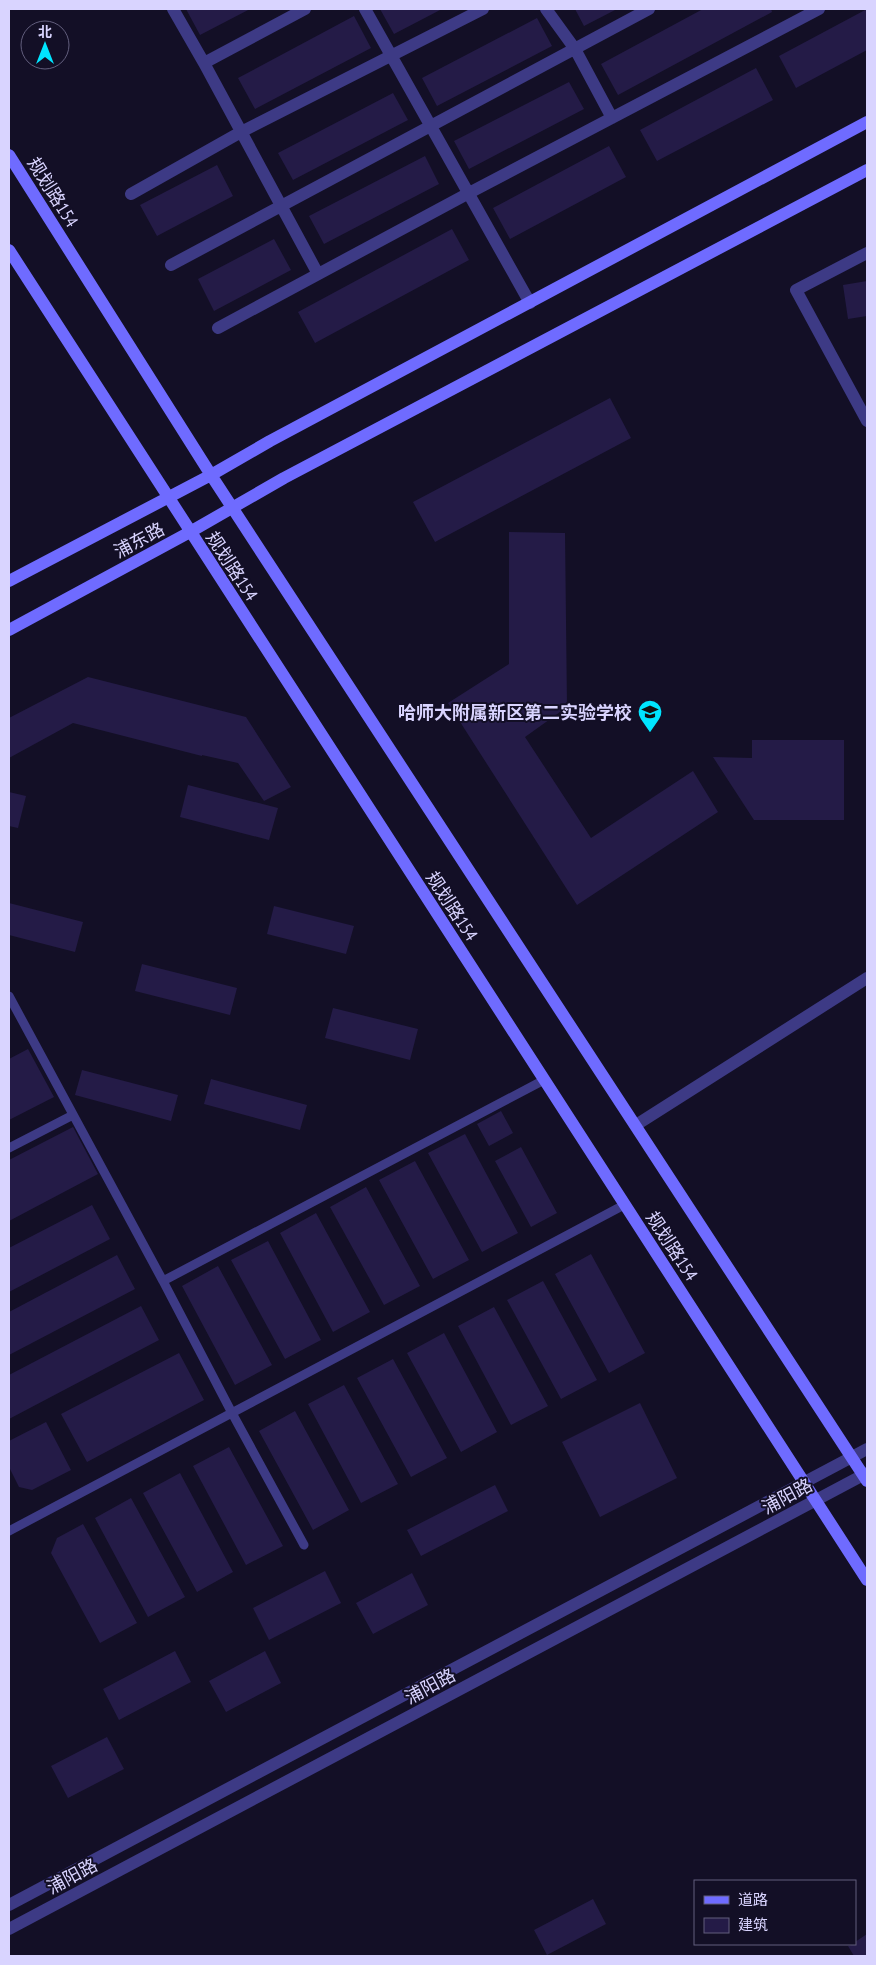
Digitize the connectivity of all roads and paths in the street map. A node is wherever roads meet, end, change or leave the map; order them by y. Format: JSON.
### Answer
{"nodes":[{"id":1,"x":173,"y":9,"type":"edge"},
{"id":2,"x":305,"y":9,"type":"edge"},
{"id":3,"x":365,"y":9,"type":"edge"},
{"id":4,"x":483,"y":9,"type":"edge"},
{"id":5,"x":546,"y":9,"type":"edge"},
{"id":6,"x":649,"y":9,"type":"edge"},
{"id":7,"x":819,"y":9,"type":"edge"},
{"id":8,"x":575,"y":49,"type":"junction"},
{"id":9,"x":392,"y":56,"type":"junction"},
{"id":10,"x":204,"y":63,"type":"junction"},
{"id":11,"x":612,"y":118,"type":"junction"},
{"id":12,"x":867,"y":122,"type":"edge"},
{"id":13,"x":431,"y":126,"type":"junction"},
{"id":14,"x":241,"y":132,"type":"junction"},
{"id":15,"x":9,"y":155,"type":"edge"},
{"id":16,"x":867,"y":170,"type":"edge"},
{"id":17,"x":468,"y":193,"type":"junction"},
{"id":18,"x":130,"y":194,"type":"dead end"},
{"id":19,"x":281,"y":206,"type":"junction"},
{"id":20,"x":9,"y":250,"type":"edge"},
{"id":21,"x":867,"y":253,"type":"edge"},
{"id":22,"x":171,"y":265,"type":"dead end"},
{"id":23,"x":318,"y":274,"type":"junction"},
{"id":24,"x":530,"y":303,"type":"junction"},
{"id":25,"x":218,"y":328,"type":"dead end"},
{"id":26,"x":867,"y":421,"type":"edge"},
{"id":27,"x":212,"y":475,"type":"junction"},
{"id":28,"x":168,"y":496,"type":"junction"},
{"id":29,"x":233,"y":507,"type":"junction"},
{"id":30,"x":190,"y":532,"type":"junction"},
{"id":31,"x":9,"y":582,"type":"edge"},
{"id":32,"x":9,"y":630,"type":"edge"},
{"id":33,"x":867,"y":978,"type":"edge"},
{"id":34,"x":9,"y":996,"type":"edge"},
{"id":35,"x":544,"y":1080,"type":"junction"},
{"id":36,"x":73,"y":1115,"type":"junction"},
{"id":37,"x":636,"y":1125,"type":"junction"},
{"id":38,"x":9,"y":1148,"type":"edge"},
{"id":39,"x":624,"y":1205,"type":"junction"},
{"id":40,"x":162,"y":1281,"type":"junction"},
{"id":41,"x":232,"y":1413,"type":"junction"},
{"id":42,"x":867,"y":1449,"type":"edge"},
{"id":43,"x":852,"y":1457,"type":"junction"},
{"id":44,"x":866,"y":1476,"type":"edge"},
{"id":45,"x":804,"y":1482,"type":"junction"},
{"id":46,"x":816,"y":1500,"type":"junction"},
{"id":47,"x":9,"y":1531,"type":"edge"},
{"id":48,"x":304,"y":1545,"type":"dead end"},
{"id":49,"x":867,"y":1580,"type":"edge"},
{"id":50,"x":9,"y":1905,"type":"edge"},
{"id":51,"x":9,"y":1930,"type":"edge"}],
"edges":[{"from":1,"to":10,"type":"street"},
{"from":2,"to":10,"type":"street"},
{"from":3,"to":9,"type":"street"},
{"from":4,"to":9,"type":"street"},
{"from":5,"to":8,"type":"street"},
{"from":6,"to":8,"type":"street"},
{"from":7,"to":11,"type":"street"},
{"from":8,"to":11,"type":"street"},
{"from":8,"to":13,"type":"street"},
{"from":9,"to":13,"type":"street"},
{"from":9,"to":14,"type":"street"},
{"from":10,"to":14,"type":"street"},
{"from":11,"to":17,"type":"street"},
{"from":12,"to":24,"type":"main road","name":"浦东路"},
{"from":13,"to":17,"type":"street"},
{"from":13,"to":19,"type":"street"},
{"from":14,"to":18,"type":"street"},
{"from":14,"to":19,"type":"street"},
{"from":15,"to":27,"type":"main road","name":"规划路154"},
{"from":16,"to":29,"type":"main road","name":"浦东路"},
{"from":17,"to":23,"type":"street"},
{"from":17,"to":24,"type":"street"},
{"from":19,"to":22,"type":"street"},
{"from":19,"to":23,"type":"street"},
{"from":20,"to":28,"type":"main road","name":"规划路154"},
{"from":21,"to":26,"type":"street"},
{"from":23,"to":25,"type":"street"},
{"from":24,"to":27,"type":"main road","name":"浦东路"},
{"from":27,"to":28,"type":"main road","name":"浦东路"},
{"from":27,"to":29,"type":"main road","name":"规划路154"},
{"from":28,"to":30,"type":"main road","name":"规划路154"},
{"from":28,"to":31,"type":"main road","name":"浦东路"},
{"from":29,"to":30,"type":"main road","name":"浦东路"},
{"from":29,"to":37,"type":"main road","name":"规划路154"},
{"from":30,"to":32,"type":"main road","name":"浦东路"},
{"from":30,"to":35,"type":"main road","name":"规划路154"},
{"from":33,"to":37,"type":"street"},
{"from":34,"to":36,"type":"lane"},
{"from":35,"to":39,"type":"main road","name":"规划路154"},
{"from":35,"to":40,"type":"lane"},
{"from":36,"to":38,"type":"lane"},
{"from":36,"to":40,"type":"lane"},
{"from":37,"to":43,"type":"main road","name":"规划路154"},
{"from":39,"to":41,"type":"lane"},
{"from":39,"to":45,"type":"main road","name":"规划路154"},
{"from":40,"to":41,"type":"lane"},
{"from":41,"to":47,"type":"lane"},
{"from":41,"to":48,"type":"lane"},
{"from":42,"to":43,"type":"street","name":"浦阳路"},
{"from":43,"to":44,"type":"main road","name":"规划路154"},
{"from":43,"to":45,"type":"street","name":"浦阳路"},
{"from":44,"to":46,"type":"street","name":"浦阳路"},
{"from":45,"to":46,"type":"main road","name":"规划路154"},
{"from":45,"to":50,"type":"street","name":"浦阳路"},
{"from":46,"to":49,"type":"main road","name":"规划路154"},
{"from":46,"to":51,"type":"street","name":"浦阳路"}]}
